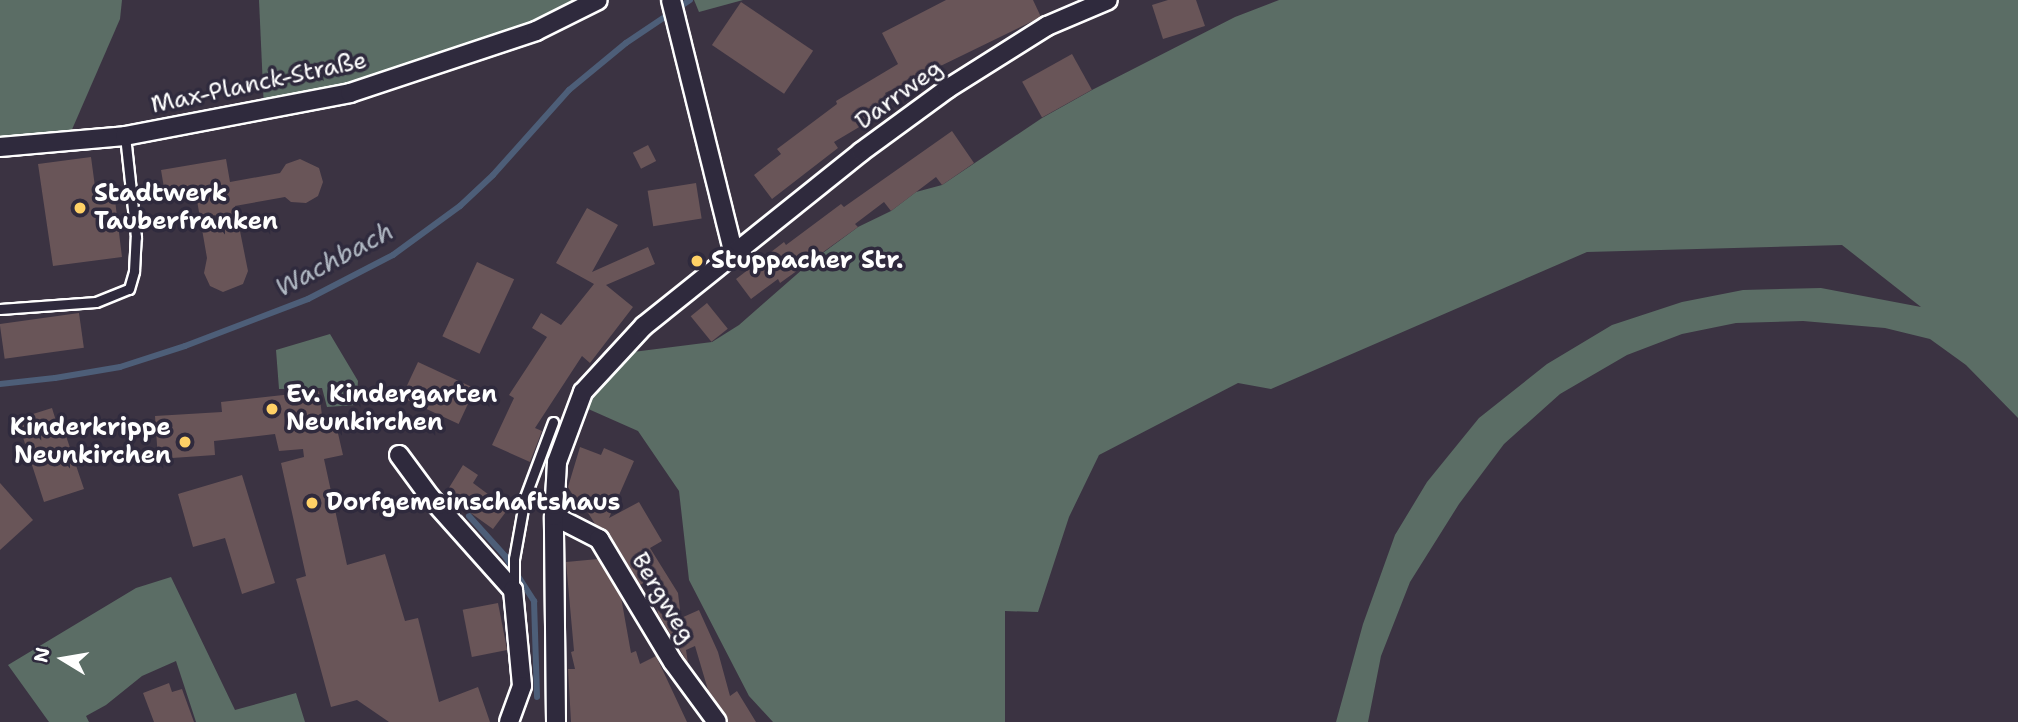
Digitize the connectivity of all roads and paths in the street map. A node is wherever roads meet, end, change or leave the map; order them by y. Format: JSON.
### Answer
{"nodes":[{"id":1,"x":598,"y":0,"type":"edge"},
{"id":2,"x":671,"y":0,"type":"edge"},
{"id":3,"x":1108,"y":0,"type":"edge"},
{"id":4,"x":125,"y":136,"type":"junction"},
{"id":5,"x":0,"y":148,"type":"edge"},
{"id":6,"x":734,"y":254,"type":"junction"},
{"id":7,"x":0,"y":309,"type":"edge"},
{"id":8,"x":553,"y":422,"type":"dead end"},
{"id":9,"x":400,"y":455,"type":"dead end"},
{"id":10,"x":554,"y":516,"type":"junction"},
{"id":11,"x":513,"y":590,"type":"junction"},
{"id":12,"x":509,"y":722,"type":"edge"},
{"id":13,"x":556,"y":722,"type":"edge"},
{"id":14,"x":717,"y":722,"type":"edge"}],
"edges":[{"from":1,"to":4,"type":"street","name":"Max-Planck-Straße"},
{"from":2,"to":6,"type":"street"},
{"from":3,"to":6,"type":"street","name":"Darrweg"},
{"from":4,"to":5,"type":"street","name":"Max-Planck-Straße"},
{"from":4,"to":7,"type":"lane"},
{"from":6,"to":10,"type":"street","name":"Darrweg"},
{"from":8,"to":11,"type":"lane"},
{"from":9,"to":11,"type":"street"},
{"from":10,"to":13,"type":"street","name":"Darrweg"},
{"from":10,"to":14,"type":"street","name":"Bergweg"},
{"from":11,"to":12,"type":"street"}]}
